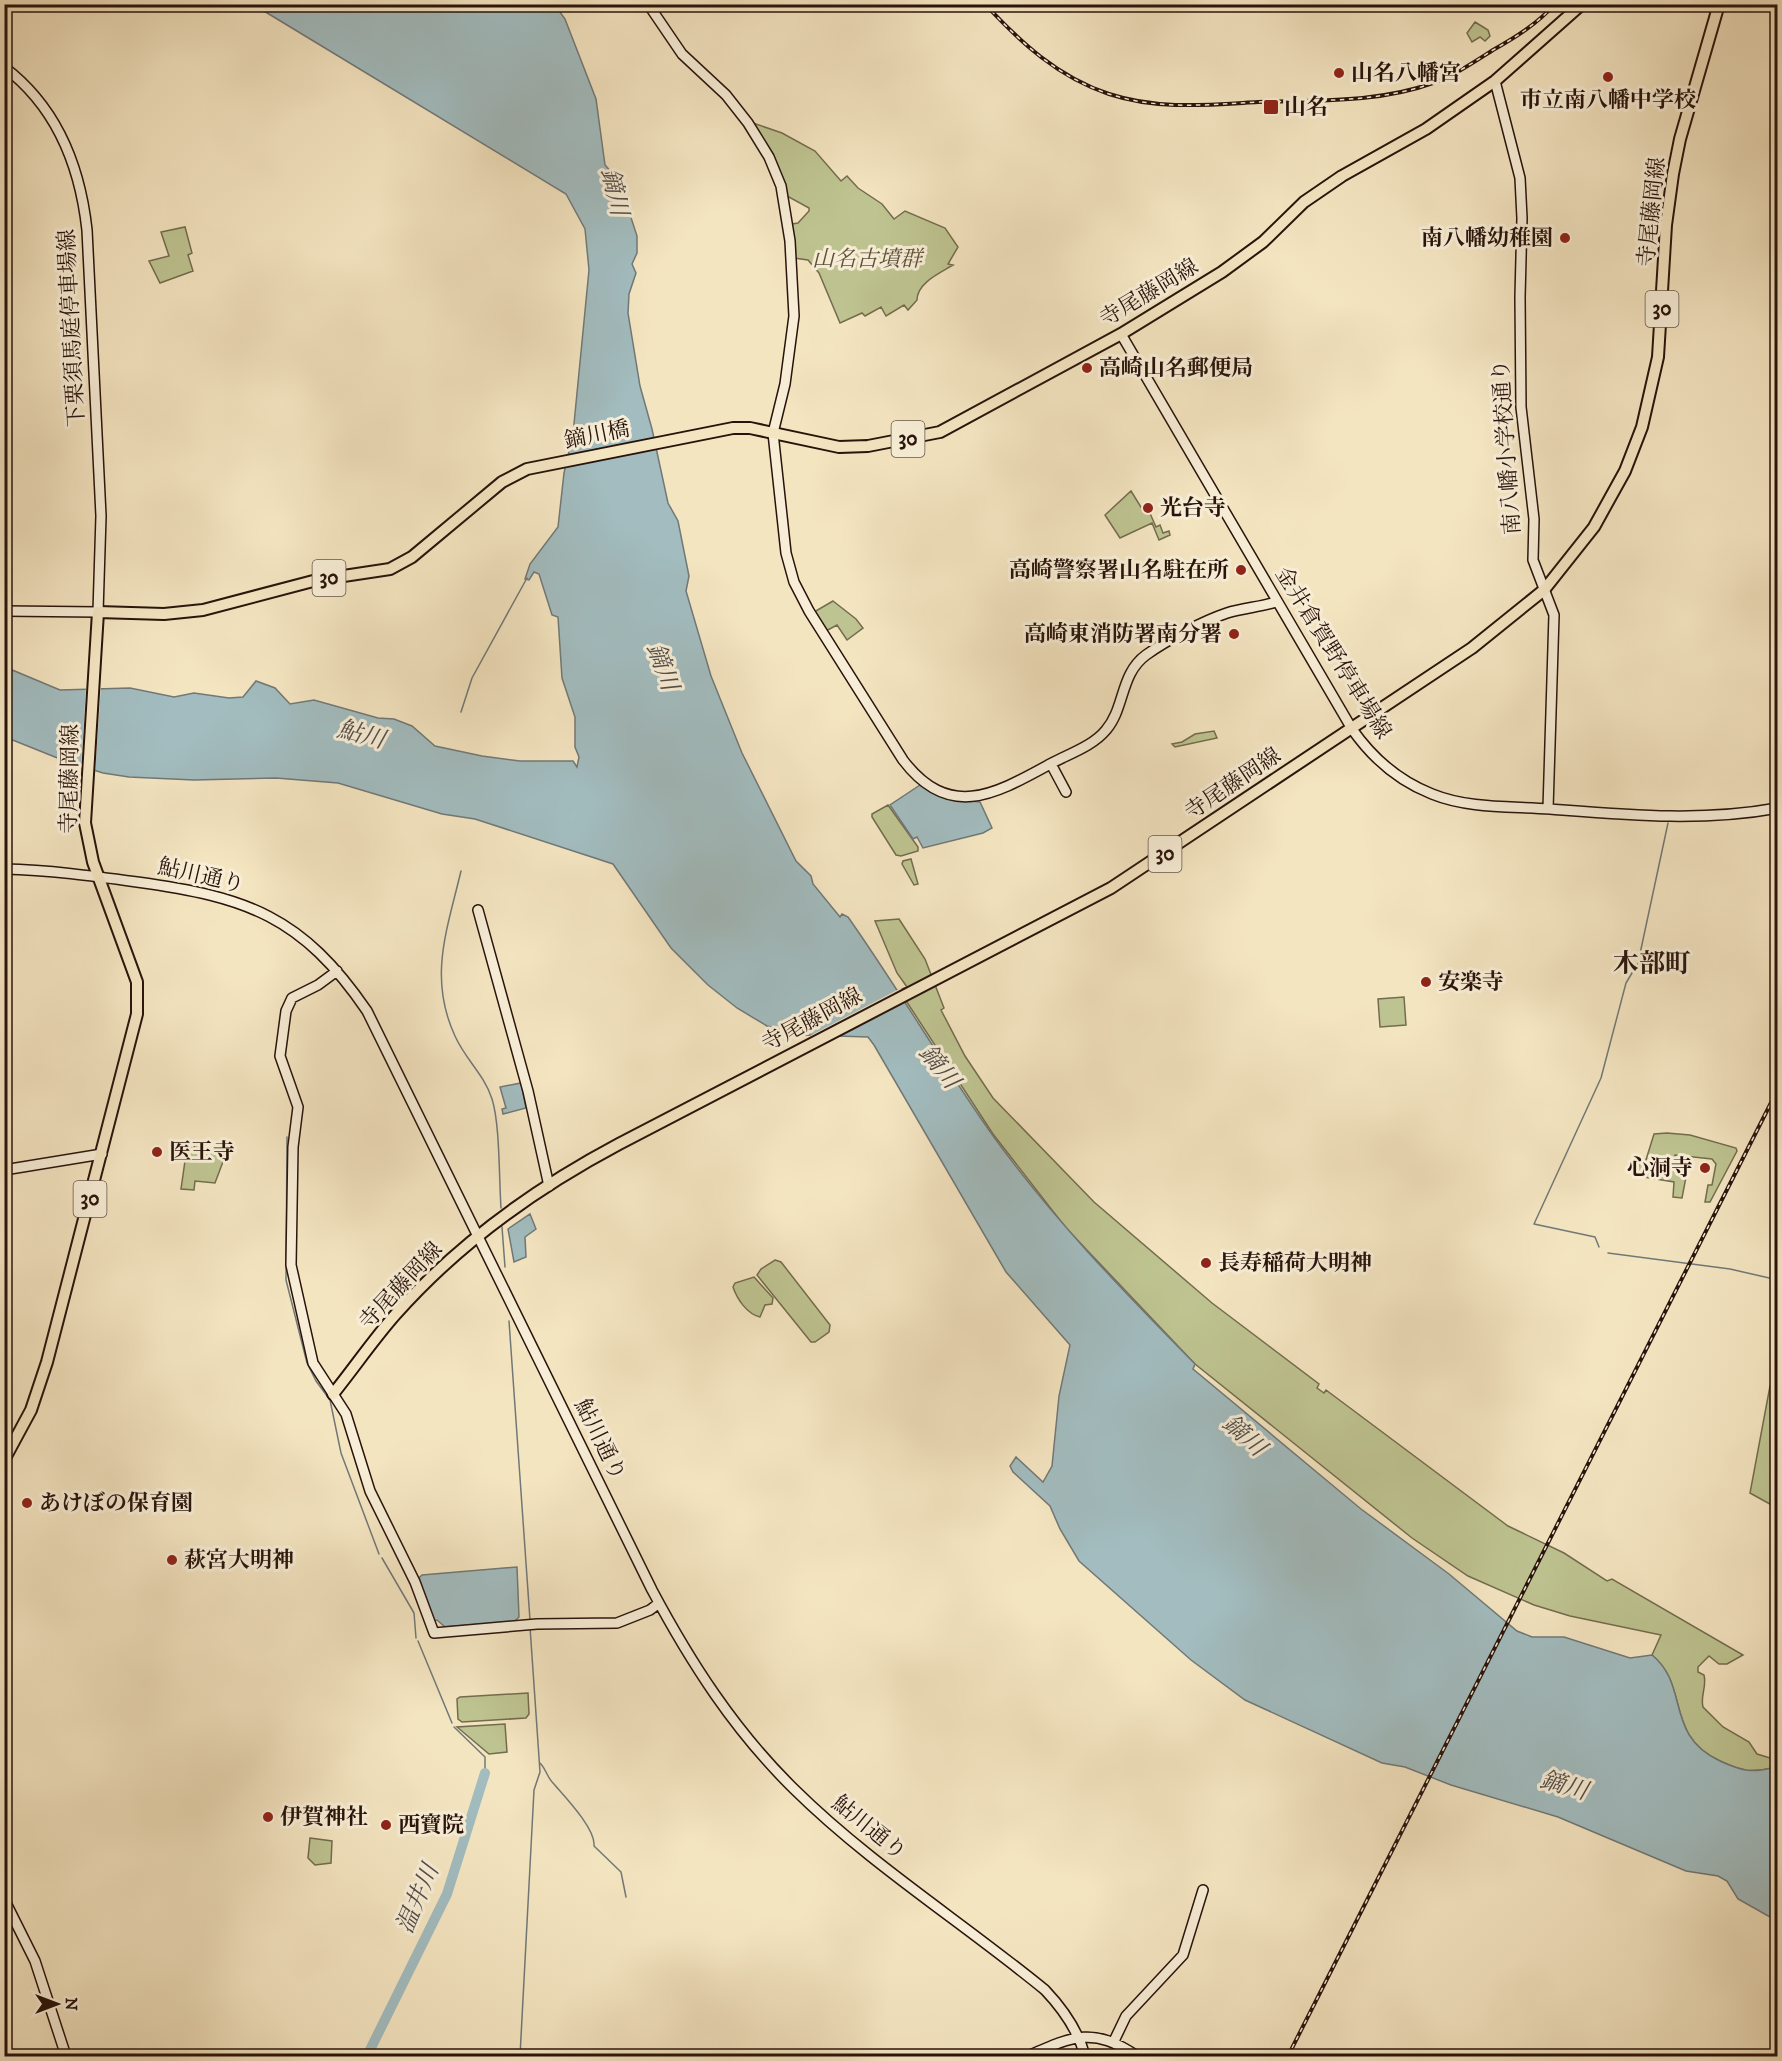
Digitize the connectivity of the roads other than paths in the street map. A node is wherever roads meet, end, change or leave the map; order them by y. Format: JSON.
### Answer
{"nodes":[{"id":1,"x":648,"y":4,"type":"edge"},
{"id":2,"x":1582,"y":4,"type":"edge"},
{"id":3,"x":1719,"y":4,"type":"edge"},
{"id":4,"x":4,"y":67,"type":"edge"},
{"id":5,"x":1496,"y":81,"type":"junction"},
{"id":6,"x":1121,"y":334,"type":"junction"},
{"id":7,"x":772,"y":433,"type":"junction"},
{"id":8,"x":673,"y":439,"type":"joint"},
{"id":9,"x":1544,"y":590,"type":"junction"},
{"id":10,"x":1276,"y":602,"type":"junction"},
{"id":11,"x":4,"y":611,"type":"edge"},
{"id":12,"x":98,"y":617,"type":"junction"},
{"id":13,"x":1352,"y":729,"type":"junction"},
{"id":14,"x":1051,"y":764,"type":"junction"},
{"id":15,"x":1066,"y":792,"type":"dead end"},
{"id":16,"x":1778,"y":807,"type":"edge"},
{"id":17,"x":1548,"y":809,"type":"junction"},
{"id":18,"x":4,"y":869,"type":"edge"},
{"id":19,"x":97,"y":876,"type":"junction"},
{"id":20,"x":478,"y":910,"type":"dead end"},
{"id":21,"x":337,"y":971,"type":"junction"},
{"id":22,"x":102,"y":1154,"type":"junction"},
{"id":23,"x":4,"y":1170,"type":"edge"},
{"id":24,"x":549,"y":1186,"type":"junction"},
{"id":25,"x":478,"y":1235,"type":"junction"},
{"id":26,"x":333,"y":1394,"type":"junction"},
{"id":27,"x":4,"y":1460,"type":"edge"},
{"id":28,"x":659,"y":1603,"type":"junction"},
{"id":29,"x":1203,"y":1890,"type":"dead end"},
{"id":30,"x":4,"y":1899,"type":"edge"},
{"id":31,"x":1079,"y":2038,"type":"junction"},
{"id":32,"x":1114,"y":2041,"type":"junction"},
{"id":33,"x":66,"y":2056,"type":"edge"},
{"id":34,"x":1028,"y":2056,"type":"edge"},
{"id":35,"x":1085,"y":2056,"type":"edge"},
{"id":36,"x":1137,"y":2056,"type":"edge"}],
"edges":[{"from":1,"to":7,"type":"street"},
{"from":2,"to":5,"type":"main road","name":"寺尾藤岡線","number":"30"},
{"from":3,"to":9,"type":"main road","name":"寺尾藤岡線","number":"30"},
{"from":4,"to":12,"type":"street","name":"下栗須馬庭停車場線"},
{"from":5,"to":6,"type":"main road","name":"寺尾藤岡線","number":"30"},
{"from":5,"to":9,"type":"street","name":"南八幡小学校通り"},
{"from":6,"to":7,"type":"main road","name":"寺尾藤岡線","number":"30"},
{"from":6,"to":10,"type":"street","name":"金井倉賀野停車場線"},
{"from":7,"to":8,"type":"main road","name":"寺尾藤岡線","number":"30"},
{"from":7,"to":14,"type":"street"},
{"from":8,"to":12,"type":"main road","name":"鏑川橋","number":"30"},
{"from":9,"to":13,"type":"main road","name":"寺尾藤岡線","number":"30"},
{"from":9,"to":17,"type":"street","name":"南八幡小学校通り"},
{"from":10,"to":13,"type":"street","name":"金井倉賀野停車場線"},
{"from":10,"to":14,"type":"street"},
{"from":11,"to":12,"type":"street"},
{"from":12,"to":19,"type":"main road","name":"寺尾藤岡線","number":"30"},
{"from":13,"to":17,"type":"street","name":"金井倉賀野停車場線"},
{"from":13,"to":24,"type":"main road","name":"寺尾藤岡線","number":"30"},
{"from":14,"to":15,"type":"street"},
{"from":16,"to":17,"type":"street","name":"金井倉賀野停車場線"},
{"from":18,"to":19,"type":"street","name":"鮎川通り"},
{"from":19,"to":21,"type":"street","name":"鮎川通り"},
{"from":19,"to":22,"type":"main road","name":"寺尾藤岡線","number":"30"},
{"from":20,"to":24,"type":"street"},
{"from":21,"to":25,"type":"street","name":"鮎川通り"},
{"from":21,"to":26,"type":"street"},
{"from":22,"to":23,"type":"street"},
{"from":22,"to":27,"type":"main road","name":"寺尾藤岡線","number":"30"},
{"from":24,"to":25,"type":"main road","name":"寺尾藤岡線","number":"30"},
{"from":25,"to":26,"type":"main road","name":"寺尾藤岡線"},
{"from":25,"to":28,"type":"street","name":"鮎川通り"},
{"from":26,"to":28,"type":"street"},
{"from":28,"to":31,"type":"street","name":"鮎川通り"},
{"from":29,"to":32,"type":"street"},
{"from":30,"to":33,"type":"street"},
{"from":31,"to":32,"type":"street"},
{"from":31,"to":34,"type":"street"},
{"from":31,"to":35,"type":"street","name":"鮎川通り"},
{"from":32,"to":36,"type":"street"}]}
